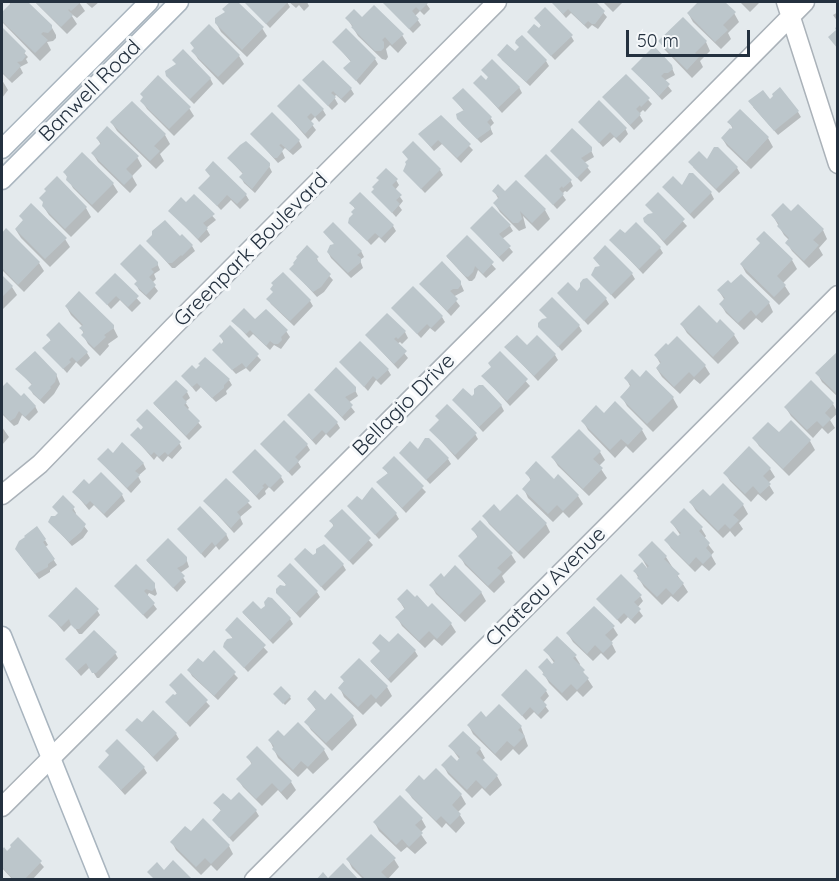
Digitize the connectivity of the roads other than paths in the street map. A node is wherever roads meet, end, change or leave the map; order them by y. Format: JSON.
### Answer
{"nodes":[{"id":1,"x":149,"y":2,"type":"edge"},
{"id":2,"x":179,"y":2,"type":"edge"},
{"id":3,"x":497,"y":2,"type":"edge"},
{"id":4,"x":805,"y":2,"type":"edge"},
{"id":5,"x":788,"y":9,"type":"edge"},
{"id":6,"x":74,"y":77,"type":"junction"},
{"id":7,"x":89,"y":93,"type":"junction"},
{"id":8,"x":2,"y":149,"type":"edge"},
{"id":9,"x":837,"y":164,"type":"edge"},
{"id":10,"x":2,"y":180,"type":"edge"},
{"id":11,"x":837,"y":295,"type":"edge"},
{"id":12,"x":2,"y":495,"type":"edge"},
{"id":13,"x":2,"y":636,"type":"edge"},
{"id":14,"x":50,"y":758,"type":"junction"},
{"id":15,"x":2,"y":807,"type":"edge"},
{"id":16,"x":100,"y":879,"type":"edge"},
{"id":17,"x":254,"y":879,"type":"edge"}],
"edges":[{"from":1,"to":6,"type":"street","name":"Banwell Road"},
{"from":2,"to":7,"type":"street","name":"Banwell Road"},
{"from":3,"to":12,"type":"street","name":"Greenpark Boulevard"},
{"from":4,"to":5,"type":"street","name":"Bellagio Drive"},
{"from":5,"to":9,"type":"street"},
{"from":5,"to":14,"type":"street","name":"Bellagio Drive"},
{"from":6,"to":7,"type":"street"},
{"from":6,"to":8,"type":"street","name":"Banwell Road"},
{"from":7,"to":10,"type":"street","name":"Banwell Road"},
{"from":11,"to":17,"type":"street","name":"Chateau Avenue"},
{"from":13,"to":14,"type":"street"},
{"from":14,"to":15,"type":"street","name":"Bellagio Drive"},
{"from":14,"to":16,"type":"street"}]}
